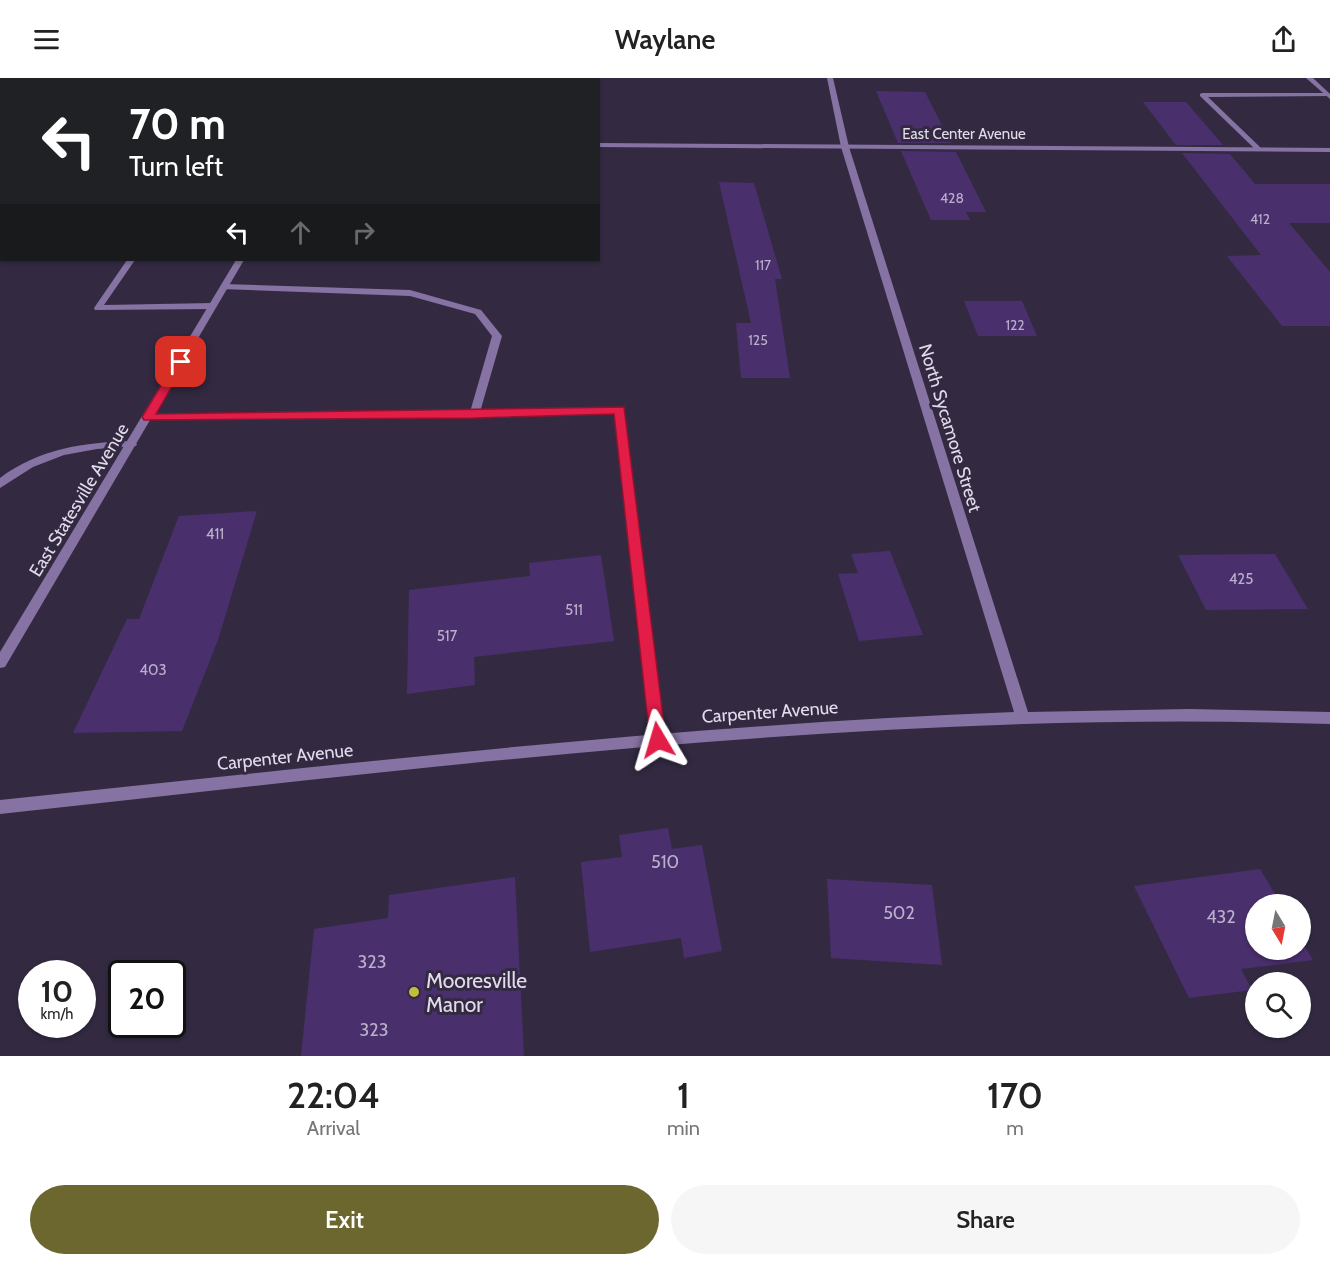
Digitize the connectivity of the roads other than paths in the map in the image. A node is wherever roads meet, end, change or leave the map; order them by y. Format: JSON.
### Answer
{"nodes":[{"id":1,"x":830,"y":78,"type":"edge"},
{"id":2,"x":1309,"y":78,"type":"edge"},
{"id":3,"x":1329,"y":96,"type":"edge"},
{"id":4,"x":600,"y":146,"type":"edge"},
{"id":5,"x":845,"y":147,"type":"junction"},
{"id":6,"x":1257,"y":149,"type":"junction"},
{"id":7,"x":1330,"y":150,"type":"edge"},
{"id":8,"x":129,"y":261,"type":"edge"},
{"id":9,"x":239,"y":261,"type":"edge"},
{"id":10,"x":224,"y":287,"type":"junction"},
{"id":11,"x":213,"y":306,"type":"junction"},
{"id":12,"x":474,"y":415,"type":"junction"},
{"id":13,"x":148,"y":417,"type":"junction"},
{"id":14,"x":132,"y":444,"type":"junction"},
{"id":15,"x":0,"y":484,"type":"edge"},
{"id":16,"x":0,"y":663,"type":"edge"},
{"id":17,"x":1023,"y":718,"type":"junction"},
{"id":18,"x":1330,"y":718,"type":"edge"},
{"id":19,"x":658,"y":740,"type":"junction"},
{"id":20,"x":0,"y":807,"type":"edge"}],
"edges":[{"from":1,"to":5,"type":"street","name":"North Sycamore Street"},
{"from":2,"to":3,"type":"street"},
{"from":3,"to":6,"type":"street"},
{"from":4,"to":5,"type":"street","name":"East Center Avenue"},
{"from":5,"to":6,"type":"street","name":"East Center Avenue"},
{"from":5,"to":17,"type":"street","name":"North Sycamore Street"},
{"from":6,"to":7,"type":"street","name":"East Center Avenue"},
{"from":8,"to":11,"type":"street"},
{"from":9,"to":10,"type":"street","name":"East Statesville Avenue"},
{"from":10,"to":11,"type":"street","name":"East Statesville Avenue"},
{"from":10,"to":12,"type":"street"},
{"from":11,"to":13,"type":"street","name":"East Statesville Avenue"},
{"from":12,"to":13,"type":"street"},
{"from":12,"to":19,"type":"street"},
{"from":13,"to":14,"type":"street","name":"East Statesville Avenue"},
{"from":14,"to":15,"type":"street"},
{"from":14,"to":16,"type":"street","name":"East Statesville Avenue"},
{"from":17,"to":18,"type":"street","name":"Carpenter Avenue"},
{"from":17,"to":19,"type":"street","name":"Carpenter Avenue"},
{"from":19,"to":20,"type":"street","name":"Carpenter Avenue"}]}
